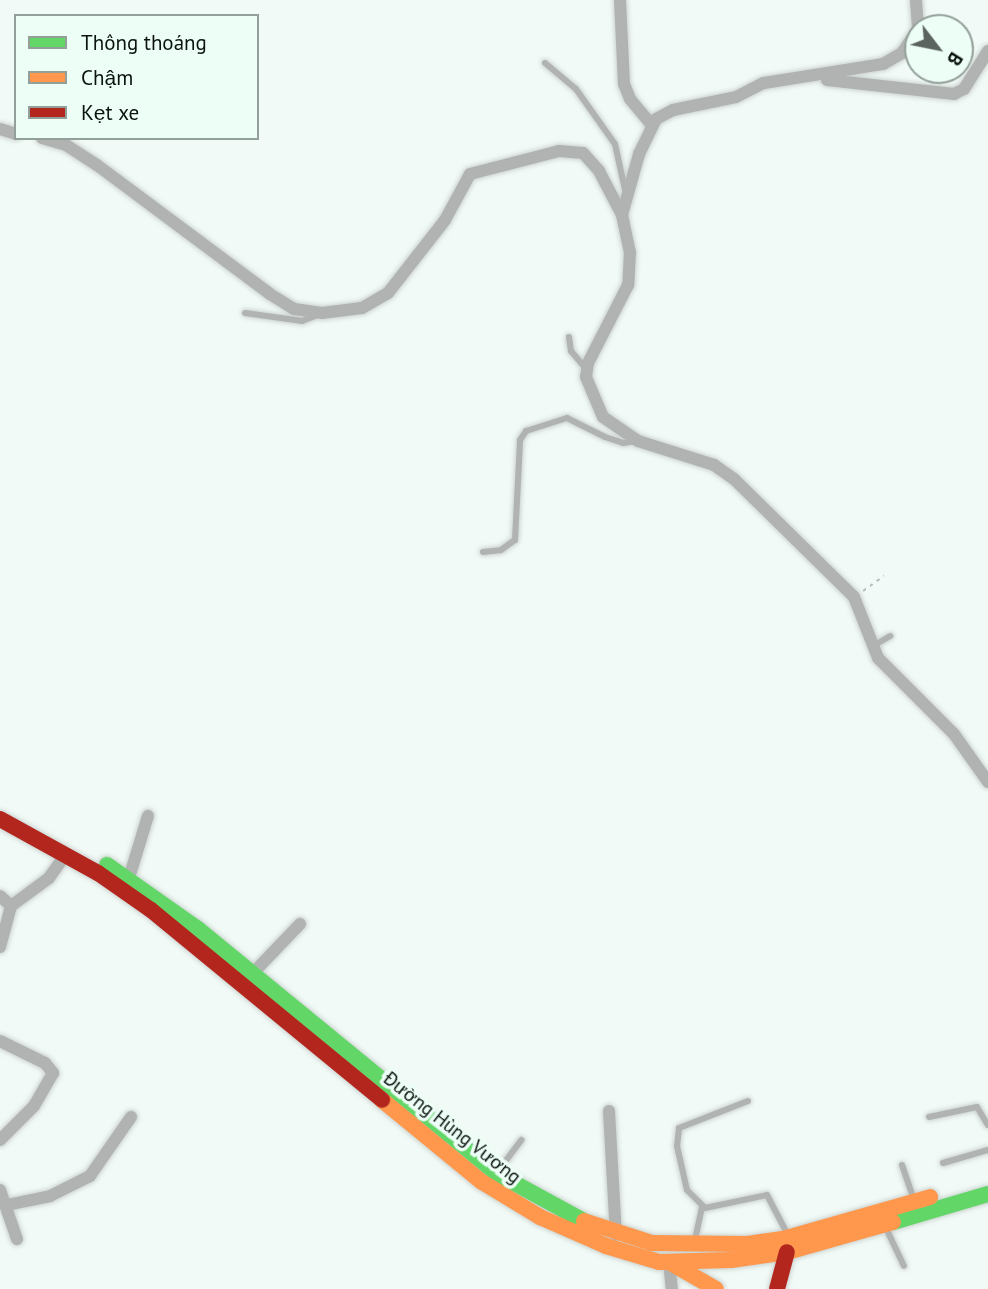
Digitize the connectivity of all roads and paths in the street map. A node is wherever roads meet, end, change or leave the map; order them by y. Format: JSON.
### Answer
{"nodes":[{"id":1,"x":620,"y":0,"type":"edge"},
{"id":2,"x":904,"y":50,"type":"edge"},
{"id":3,"x":988,"y":51,"type":"edge"},
{"id":4,"x":545,"y":63,"type":"dead end"},
{"id":5,"x":813,"y":79,"type":"junction"},
{"id":6,"x":651,"y":124,"type":"junction"},
{"id":7,"x":49,"y":140,"type":"edge"},
{"id":8,"x":624,"y":209,"type":"junction"},
{"id":9,"x":245,"y":313,"type":"dead end"},
{"id":10,"x":322,"y":313,"type":"junction"},
{"id":11,"x":569,"y":337,"type":"dead end"},
{"id":12,"x":587,"y":370,"type":"junction"},
{"id":13,"x":638,"y":441,"type":"junction"},
{"id":14,"x":483,"y":552,"type":"dead end"},
{"id":15,"x":890,"y":635,"type":"dead end"},
{"id":16,"x":873,"y":646,"type":"junction"},
{"id":17,"x":988,"y":782,"type":"edge"},
{"id":18,"x":0,"y":805,"type":"edge"},
{"id":19,"x":148,"y":816,"type":"dead end"},
{"id":20,"x":0,"y":818,"type":"edge"},
{"id":21,"x":69,"y":849,"type":"junction"},
{"id":22,"x":129,"y":878,"type":"junction"},
{"id":23,"x":0,"y":896,"type":"edge"},
{"id":24,"x":6,"y":912,"type":"edge"},
{"id":25,"x":300,"y":924,"type":"dead end"},
{"id":26,"x":0,"y":947,"type":"edge"},
{"id":27,"x":253,"y":973,"type":"junction"},
{"id":28,"x":0,"y":1041,"type":"edge"},
{"id":29,"x":748,"y":1101,"type":"dead end"},
{"id":30,"x":609,"y":1111,"type":"dead end"},
{"id":31,"x":131,"y":1116,"type":"dead end"},
{"id":32,"x":929,"y":1117,"type":"dead end"},
{"id":33,"x":988,"y":1125,"type":"edge"},
{"id":34,"x":0,"y":1140,"type":"edge"},
{"id":35,"x":522,"y":1140,"type":"dead end"},
{"id":36,"x":988,"y":1150,"type":"edge"},
{"id":37,"x":943,"y":1163,"type":"dead end"},
{"id":38,"x":902,"y":1165,"type":"dead end"},
{"id":39,"x":496,"y":1173,"type":"junction"},
{"id":40,"x":988,"y":1180,"type":"edge"},
{"id":41,"x":0,"y":1191,"type":"edge"},
{"id":42,"x":988,"y":1194,"type":"edge"},
{"id":43,"x":914,"y":1202,"type":"junction"},
{"id":44,"x":7,"y":1205,"type":"junction"},
{"id":45,"x":702,"y":1208,"type":"junction"},
{"id":46,"x":882,"y":1218,"type":"junction"},
{"id":47,"x":616,"y":1235,"type":"junction"},
{"id":48,"x":17,"y":1239,"type":"dead end"},
{"id":49,"x":786,"y":1242,"type":"junction"},
{"id":50,"x":669,"y":1245,"type":"junction"},
{"id":51,"x":695,"y":1246,"type":"junction"},
{"id":52,"x":669,"y":1262,"type":"junction"},
{"id":53,"x":904,"y":1266,"type":"dead end"},
{"id":54,"x":672,"y":1289,"type":"edge"},
{"id":55,"x":716,"y":1289,"type":"edge"},
{"id":56,"x":777,"y":1289,"type":"edge"}],
"edges":[{"from":1,"to":6,"type":"street"},
{"from":2,"to":5,"type":"street"},
{"from":3,"to":5,"type":"street"},
{"from":4,"to":8,"type":"lane"},
{"from":5,"to":6,"type":"street"},
{"from":6,"to":8,"type":"street"},
{"from":7,"to":10,"type":"street"},
{"from":8,"to":10,"type":"street"},
{"from":8,"to":12,"type":"street"},
{"from":9,"to":10,"type":"lane"},
{"from":11,"to":12,"type":"lane"},
{"from":12,"to":13,"type":"street"},
{"from":13,"to":14,"type":"lane"},
{"from":13,"to":16,"type":"street"},
{"from":15,"to":16,"type":"lane"},
{"from":16,"to":17,"type":"street"},
{"from":18,"to":21,"type":"main road","name":"Đường Hùng Vương"},
{"from":19,"to":22,"type":"street"},
{"from":20,"to":21,"type":"main road","name":"Đường Hùng Vương"},
{"from":21,"to":22,"type":"main road","name":"Đường Hùng Vương"},
{"from":21,"to":24,"type":"street"},
{"from":21,"to":52,"type":"main road","name":"Đường Hùng Vương"},
{"from":22,"to":27,"type":"main road","name":"Đường Hùng Vương"},
{"from":23,"to":24,"type":"street"},
{"from":24,"to":26,"type":"street"},
{"from":25,"to":27,"type":"street"},
{"from":27,"to":39,"type":"main road","name":"Đường Hùng Vương"},
{"from":28,"to":34,"type":"street"},
{"from":29,"to":45,"type":"lane"},
{"from":30,"to":47,"type":"street"},
{"from":31,"to":44,"type":"street"},
{"from":32,"to":33,"type":"lane"},
{"from":35,"to":39,"type":"lane"},
{"from":36,"to":37,"type":"lane"},
{"from":38,"to":43,"type":"lane"},
{"from":39,"to":47,"type":"main road","name":"Đường Hùng Vương"},
{"from":40,"to":43,"type":"main road","name":"Đường Hùng Vương"},
{"from":41,"to":44,"type":"street"},
{"from":42,"to":46,"type":"main road","name":"Đường Hùng Vương"},
{"from":43,"to":46,"type":"main road","name":"Đường Hùng Vương"},
{"from":44,"to":48,"type":"street"},
{"from":45,"to":49,"type":"lane"},
{"from":45,"to":51,"type":"lane"},
{"from":46,"to":49,"type":"main road","name":"Đường Hùng Vương"},
{"from":46,"to":53,"type":"lane"},
{"from":47,"to":50,"type":"main road","name":"Đường Hùng Vương"},
{"from":49,"to":51,"type":"main road","name":"Đường Hùng Vương"},
{"from":49,"to":52,"type":"main road","name":"Đường Hùng Vương"},
{"from":49,"to":56,"type":"main road"},
{"from":50,"to":51,"type":"main road","name":"Đường Hùng Vương"},
{"from":50,"to":52,"type":"main road"},
{"from":52,"to":54,"type":"street"},
{"from":52,"to":55,"type":"main road"}]}
